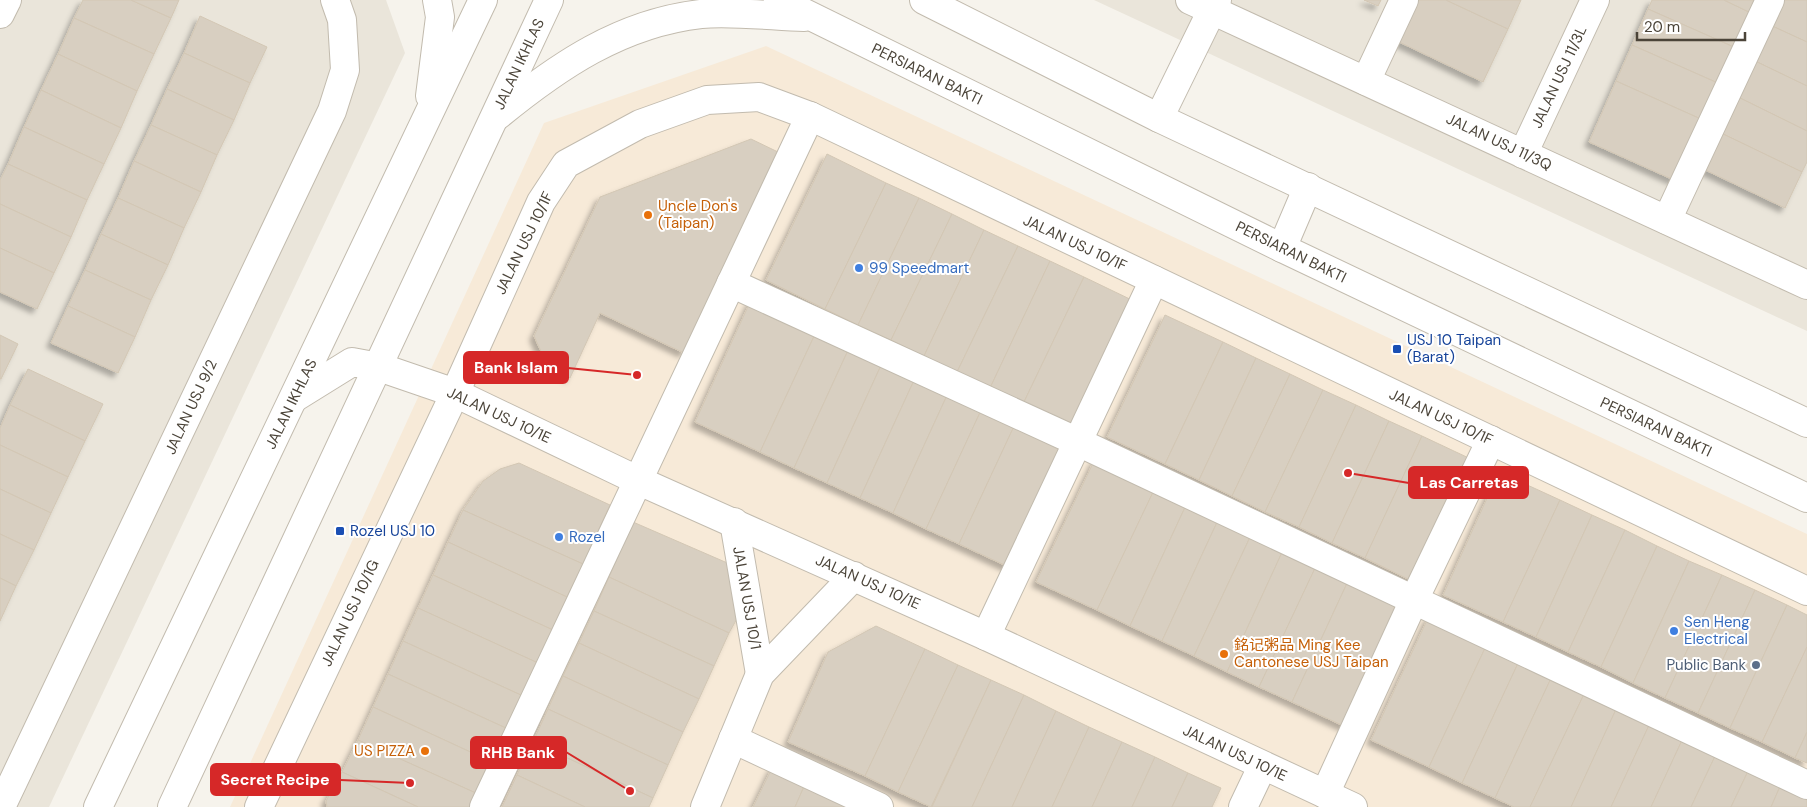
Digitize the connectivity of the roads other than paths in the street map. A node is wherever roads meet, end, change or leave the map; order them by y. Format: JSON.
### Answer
{"nodes":[{"id":1,"x":7,"y":0,"type":"edge"},
{"id":2,"x":335,"y":0,"type":"edge"},
{"id":3,"x":437,"y":0,"type":"edge"},
{"id":4,"x":483,"y":0,"type":"edge"},
{"id":5,"x":549,"y":0,"type":"edge"},
{"id":6,"x":778,"y":0,"type":"edge"},
{"id":7,"x":924,"y":0,"type":"edge"},
{"id":8,"x":1404,"y":0,"type":"edge"},
{"id":9,"x":1595,"y":0,"type":"edge"},
{"id":10,"x":1770,"y":0,"type":"edge"},
{"id":11,"x":1206,"y":3,"type":"edge"},
{"id":12,"x":0,"y":14,"type":"edge"},
{"id":13,"x":813,"y":18,"type":"junction"},
{"id":14,"x":1366,"y":81,"type":"junction"},
{"id":15,"x":810,"y":116,"type":"junction"},
{"id":16,"x":1158,"y":118,"type":"junction"},
{"id":17,"x":427,"y":120,"type":"junction"},
{"id":18,"x":492,"y":120,"type":"junction"},
{"id":19,"x":1523,"y":154,"type":"junction"},
{"id":20,"x":1308,"y":187,"type":"junction"},
{"id":21,"x":1667,"y":220,"type":"junction"},
{"id":22,"x":1282,"y":248,"type":"junction"},
{"id":23,"x":1154,"y":280,"type":"junction"},
{"id":24,"x":730,"y":283,"type":"junction"},
{"id":25,"x":1807,"y":285,"type":"edge"},
{"id":26,"x":379,"y":366,"type":"junction"},
{"id":27,"x":455,"y":392,"type":"junction"},
{"id":28,"x":294,"y":398,"type":"junction"},
{"id":29,"x":1807,"y":423,"type":"edge"},
{"id":30,"x":1491,"y":440,"type":"junction"},
{"id":31,"x":1078,"y":442,"type":"junction"},
{"id":32,"x":637,"y":480,"type":"junction"},
{"id":33,"x":1807,"y":498,"type":"edge"},
{"id":34,"x":734,"y":522,"type":"junction"},
{"id":35,"x":854,"y":576,"type":"junction"},
{"id":36,"x":1807,"y":591,"type":"edge"},
{"id":37,"x":1414,"y":600,"type":"junction"},
{"id":38,"x":986,"y":636,"type":"junction"},
{"id":39,"x":760,"y":674,"type":"junction"},
{"id":40,"x":733,"y":739,"type":"junction"},
{"id":41,"x":1262,"y":767,"type":"junction"},
{"id":42,"x":1807,"y":784,"type":"edge"},
{"id":43,"x":1325,"y":794,"type":"junction"},
{"id":44,"x":1,"y":807,"type":"edge"},
{"id":45,"x":98,"y":807,"type":"edge"},
{"id":46,"x":172,"y":807,"type":"edge"},
{"id":47,"x":259,"y":807,"type":"edge"},
{"id":48,"x":484,"y":807,"type":"edge"},
{"id":49,"x":705,"y":807,"type":"edge"},
{"id":50,"x":879,"y":807,"type":"edge"},
{"id":51,"x":1243,"y":807,"type":"edge"},
{"id":52,"x":1353,"y":807,"type":"edge"}],
"edges":[{"from":1,"to":12,"type":"street"},
{"from":2,"to":44,"type":"street","name":"JALAN USJ 9/2"},
{"from":3,"to":17,"type":"street"},
{"from":4,"to":17,"type":"street","name":"JALAN IKHLAS"},
{"from":5,"to":18,"type":"street","name":"JALAN IKHLAS"},
{"from":6,"to":13,"type":"street","name":"PERSIARAN BAKTI"},
{"from":7,"to":16,"type":"street"},
{"from":8,"to":14,"type":"street"},
{"from":9,"to":19,"type":"street","name":"JALAN USJ 11/3L"},
{"from":10,"to":21,"type":"street"},
{"from":11,"to":14,"type":"street","name":"JALAN USJ 11/3Q"},
{"from":11,"to":16,"type":"street"},
{"from":13,"to":18,"type":"street"},
{"from":13,"to":22,"type":"street","name":"PERSIARAN BAKTI"},
{"from":14,"to":19,"type":"street","name":"JALAN USJ 11/3Q"},
{"from":15,"to":23,"type":"street","name":"JALAN USJ 10/1F"},
{"from":15,"to":24,"type":"street"},
{"from":15,"to":27,"type":"street","name":"JALAN USJ 10/1F"},
{"from":16,"to":20,"type":"street"},
{"from":17,"to":28,"type":"street","name":"JALAN IKHLAS"},
{"from":18,"to":26,"type":"street","name":"JALAN IKHLAS"},
{"from":19,"to":21,"type":"street","name":"JALAN USJ 11/3Q"},
{"from":20,"to":22,"type":"street"},
{"from":20,"to":29,"type":"street"},
{"from":21,"to":25,"type":"street","name":"JALAN USJ 11/3Q"},
{"from":22,"to":33,"type":"street","name":"PERSIARAN BAKTI"},
{"from":23,"to":30,"type":"street","name":"JALAN USJ 10/1F"},
{"from":23,"to":31,"type":"street"},
{"from":24,"to":31,"type":"street"},
{"from":24,"to":32,"type":"street"},
{"from":26,"to":27,"type":"street","name":"JALAN USJ 10/1E"},
{"from":26,"to":28,"type":"street","name":"JALAN USJ 10/1E"},
{"from":26,"to":46,"type":"street","name":"JALAN IKHLAS"},
{"from":27,"to":32,"type":"street","name":"JALAN USJ 10/1E"},
{"from":27,"to":47,"type":"street","name":"JALAN USJ 10/1G"},
{"from":28,"to":45,"type":"street","name":"JALAN IKHLAS"},
{"from":30,"to":36,"type":"street","name":"JALAN USJ 10/1F"},
{"from":30,"to":37,"type":"street"},
{"from":31,"to":37,"type":"street"},
{"from":31,"to":38,"type":"street"},
{"from":32,"to":34,"type":"street","name":"JALAN USJ 10/1E"},
{"from":32,"to":48,"type":"street"},
{"from":34,"to":35,"type":"street","name":"JALAN USJ 10/1E"},
{"from":34,"to":39,"type":"street","name":"JALAN USJ 10/1"},
{"from":35,"to":38,"type":"street","name":"JALAN USJ 10/1E"},
{"from":35,"to":39,"type":"street","name":"JALAN USJ 10/1"},
{"from":37,"to":42,"type":"street"},
{"from":37,"to":43,"type":"street"},
{"from":38,"to":41,"type":"street","name":"JALAN USJ 10/1E"},
{"from":39,"to":40,"type":"street","name":"JALAN USJ 10/1"},
{"from":40,"to":49,"type":"street","name":"JALAN USJ 10/1"},
{"from":40,"to":50,"type":"street"},
{"from":41,"to":43,"type":"street","name":"JALAN USJ 10/1E"},
{"from":41,"to":51,"type":"street"},
{"from":43,"to":52,"type":"street","name":"JALAN USJ 10/1E"}]}
